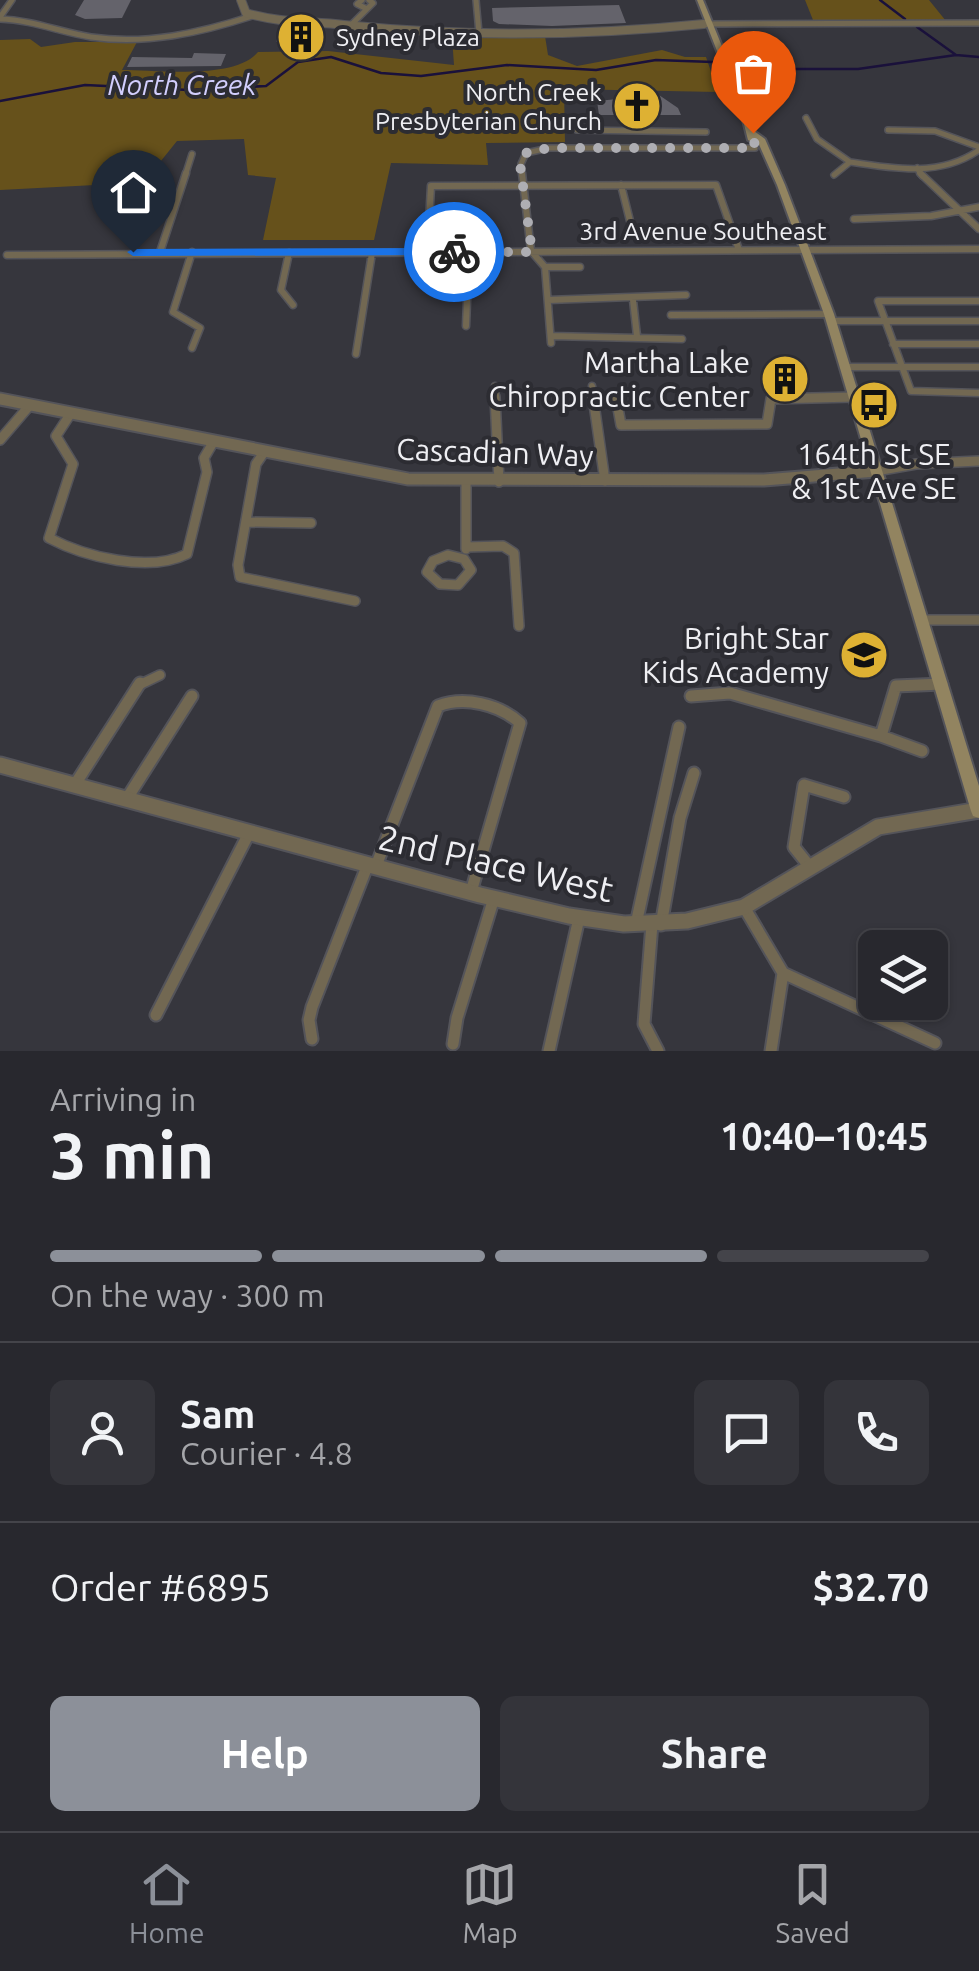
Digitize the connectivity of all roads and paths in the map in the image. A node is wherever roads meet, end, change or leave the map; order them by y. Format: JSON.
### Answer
{"nodes":[{"id":1,"x":12,"y":0,"type":"edge"},
{"id":2,"x":241,"y":0,"type":"edge"},
{"id":3,"x":366,"y":0,"type":"edge"},
{"id":4,"x":476,"y":0,"type":"edge"},
{"id":5,"x":696,"y":0,"type":"edge"},
{"id":6,"x":367,"y":9,"type":"junction"},
{"id":7,"x":252,"y":16,"type":"junction"},
{"id":8,"x":0,"y":18,"type":"edge"},
{"id":9,"x":979,"y":23,"type":"edge"},
{"id":10,"x":708,"y":24,"type":"junction"},
{"id":11,"x":351,"y":25,"type":"junction"},
{"id":12,"x":479,"y":33,"type":"junction"},
{"id":13,"x":806,"y":118,"type":"dead end"},
{"id":14,"x":577,"y":130,"type":"dead end"},
{"id":15,"x":606,"y":130,"type":"junction"},
{"id":16,"x":888,"y":130,"type":"dead end"},
{"id":17,"x":680,"y":132,"type":"junction"},
{"id":18,"x":706,"y":132,"type":"dead end"},
{"id":19,"x":753,"y":133,"type":"junction"},
{"id":20,"x":607,"y":148,"type":"junction"},
{"id":21,"x":686,"y":148,"type":"junction"},
{"id":22,"x":755,"y":148,"type":"junction"},
{"id":23,"x":979,"y":148,"type":"edge"},
{"id":24,"x":192,"y":154,"type":"dead end"},
{"id":25,"x":850,"y":162,"type":"junction"},
{"id":26,"x":917,"y":168,"type":"junction"},
{"id":27,"x":834,"y":175,"type":"dead end"},
{"id":28,"x":523,"y":185,"type":"junction"},
{"id":29,"x":621,"y":185,"type":"junction"},
{"id":30,"x":716,"y":185,"type":"joint"},
{"id":31,"x":781,"y":194,"type":"junction"},
{"id":32,"x":979,"y":207,"type":"edge"},
{"id":33,"x":958,"y":210,"type":"junction"},
{"id":34,"x":854,"y":218,"type":"dead end"},
{"id":35,"x":630,"y":221,"type":"dead end"},
{"id":36,"x":429,"y":222,"type":"dead end"},
{"id":37,"x":979,"y":229,"type":"edge"},
{"id":38,"x":979,"y":249,"type":"edge"},
{"id":39,"x":739,"y":250,"type":"junction"},
{"id":40,"x":807,"y":250,"type":"junction"},
{"id":41,"x":160,"y":252,"type":"junction"},
{"id":42,"x":192,"y":252,"type":"junction"},
{"id":43,"x":469,"y":252,"type":"junction"},
{"id":44,"x":532,"y":252,"type":"junction"},
{"id":45,"x":289,"y":253,"type":"junction"},
{"id":46,"x":372,"y":253,"type":"junction"},
{"id":47,"x":2,"y":258,"type":"edge"},
{"id":48,"x":545,"y":267,"type":"junction"},
{"id":49,"x":580,"y":267,"type":"dead end"},
{"id":50,"x":686,"y":295,"type":"dead end"},
{"id":51,"x":548,"y":300,"type":"junction"},
{"id":52,"x":633,"y":300,"type":"junction"},
{"id":53,"x":979,"y":301,"type":"edge"},
{"id":54,"x":293,"y":305,"type":"dead end"},
{"id":55,"x":670,"y":315,"type":"dead end"},
{"id":56,"x":830,"y":317,"type":"junction"},
{"id":57,"x":979,"y":321,"type":"edge"},
{"id":58,"x":886,"y":322,"type":"junction"},
{"id":59,"x":466,"y":326,"type":"dead end"},
{"id":60,"x":637,"y":336,"type":"junction"},
{"id":61,"x":682,"y":339,"type":"dead end"},
{"id":62,"x":551,"y":340,"type":"joint"},
{"id":63,"x":894,"y":344,"type":"junction"},
{"id":64,"x":979,"y":344,"type":"edge"},
{"id":65,"x":192,"y":348,"type":"dead end"},
{"id":66,"x":356,"y":354,"type":"dead end"},
{"id":67,"x":845,"y":366,"type":"junction"},
{"id":68,"x":902,"y":367,"type":"junction"},
{"id":69,"x":979,"y":367,"type":"edge"},
{"id":70,"x":495,"y":386,"type":"dead end"},
{"id":71,"x":592,"y":386,"type":"dead end"},
{"id":72,"x":911,"y":391,"type":"joint"},
{"id":73,"x":979,"y":392,"type":"edge"},
{"id":74,"x":615,"y":394,"type":"dead end"},
{"id":75,"x":854,"y":396,"type":"junction"},
{"id":76,"x":0,"y":399,"type":"edge"},
{"id":77,"x":30,"y":405,"type":"junction"},
{"id":78,"x":71,"y":413,"type":"junction"},
{"id":79,"x":0,"y":440,"type":"edge"},
{"id":80,"x":214,"y":441,"type":"junction"},
{"id":81,"x":265,"y":450,"type":"junction"},
{"id":82,"x":979,"y":462,"type":"edge"},
{"id":83,"x":876,"y":471,"type":"junction"},
{"id":84,"x":605,"y":481,"type":"junction"},
{"id":85,"x":466,"y":482,"type":"junction"},
{"id":86,"x":499,"y":482,"type":"junction"},
{"id":87,"x":246,"y":522,"type":"junction"},
{"id":88,"x":311,"y":522,"type":"dead end"},
{"id":89,"x":49,"y":538,"type":"joint"},
{"id":90,"x":466,"y":547,"type":"junction"},
{"id":91,"x":466,"y":562,"type":"junction"},
{"id":92,"x":355,"y":601,"type":"dead end"},
{"id":93,"x":924,"y":620,"type":"junction"},
{"id":94,"x":979,"y":620,"type":"edge"},
{"id":95,"x":518,"y":626,"type":"dead end"},
{"id":96,"x":160,"y":675,"type":"dead end"},
{"id":97,"x":942,"y":684,"type":"junction"},
{"id":98,"x":192,"y":696,"type":"dead end"},
{"id":99,"x":691,"y":696,"type":"dead end"},
{"id":100,"x":448,"y":700,"type":"joint"},
{"id":101,"x":679,"y":727,"type":"dead end"},
{"id":102,"x":881,"y":736,"type":"junction"},
{"id":103,"x":922,"y":751,"type":"dead end"},
{"id":104,"x":0,"y":765,"type":"edge"},
{"id":105,"x":694,"y":773,"type":"dead end"},
{"id":106,"x":74,"y":786,"type":"junction"},
{"id":107,"x":844,"y":797,"type":"dead end"},
{"id":108,"x":126,"y":800,"type":"junction"},
{"id":109,"x":979,"y":810,"type":"edge"},
{"id":110,"x":248,"y":835,"type":"junction"},
{"id":111,"x":372,"y":865,"type":"junction"},
{"id":112,"x":810,"y":867,"type":"junction"},
{"id":113,"x":471,"y":892,"type":"junction"},
{"id":114,"x":494,"y":898,"type":"junction"},
{"id":115,"x":744,"y":907,"type":"junction"},
{"id":116,"x":580,"y":918,"type":"junction"},
{"id":117,"x":650,"y":924,"type":"junction"},
{"id":118,"x":783,"y":973,"type":"junction"},
{"id":119,"x":156,"y":1015,"type":"dead end"},
{"id":120,"x":312,"y":1039,"type":"dead end"},
{"id":121,"x":453,"y":1044,"type":"dead end"},
{"id":122,"x":934,"y":1044,"type":"dead end"},
{"id":123,"x":549,"y":1051,"type":"edge"},
{"id":124,"x":658,"y":1051,"type":"edge"},
{"id":125,"x":772,"y":1051,"type":"edge"}],
"edges":[{"from":1,"to":8,"type":"street"},
{"from":2,"to":7,"type":"street"},
{"from":3,"to":6,"type":"street"},
{"from":3,"to":6,"type":"street"},
{"from":4,"to":12,"type":"street"},
{"from":5,"to":10,"type":"main road"},
{"from":6,"to":11,"type":"street"},
{"from":7,"to":8,"type":"street"},
{"from":7,"to":11,"type":"street"},
{"from":9,"to":10,"type":"street"},
{"from":10,"to":12,"type":"street"},
{"from":10,"to":19,"type":"main road"},
{"from":11,"to":12,"type":"street"},
{"from":13,"to":25,"type":"street"},
{"from":14,"to":15,"type":"street"},
{"from":15,"to":17,"type":"street"},
{"from":15,"to":20,"type":"street"},
{"from":16,"to":23,"type":"street"},
{"from":17,"to":18,"type":"street"},
{"from":17,"to":21,"type":"street"},
{"from":19,"to":22,"type":"main road"},
{"from":19,"to":31,"type":"main road"},
{"from":20,"to":21,"type":"street"},
{"from":20,"to":28,"type":"street"},
{"from":21,"to":22,"type":"street"},
{"from":22,"to":31,"type":"main road"},
{"from":23,"to":26,"type":"street"},
{"from":24,"to":41,"type":"street"},
{"from":25,"to":26,"type":"street"},
{"from":25,"to":27,"type":"street"},
{"from":26,"to":33,"type":"street"},
{"from":28,"to":29,"type":"street"},
{"from":28,"to":36,"type":"street"},
{"from":28,"to":44,"type":"street"},
{"from":29,"to":30,"type":"street"},
{"from":29,"to":35,"type":"street"},
{"from":30,"to":39,"type":"street"},
{"from":31,"to":40,"type":"main road"},
{"from":32,"to":33,"type":"street"},
{"from":33,"to":34,"type":"street"},
{"from":33,"to":37,"type":"street"},
{"from":38,"to":40,"type":"street","name":"3rd Avenue Southeast"},
{"from":39,"to":40,"type":"street","name":"3rd Avenue Southeast"},
{"from":39,"to":44,"type":"street","name":"3rd Avenue Southeast"},
{"from":40,"to":56,"type":"main road"},
{"from":41,"to":42,"type":"street","name":"3rd Avenue Southeast"},
{"from":41,"to":47,"type":"street","name":"3rd Avenue Southeast"},
{"from":42,"to":45,"type":"street","name":"3rd Avenue Southeast"},
{"from":42,"to":65,"type":"street"},
{"from":43,"to":44,"type":"street","name":"3rd Avenue Southeast"},
{"from":43,"to":46,"type":"street","name":"3rd Avenue Southeast"},
{"from":43,"to":59,"type":"street"},
{"from":44,"to":48,"type":"street"},
{"from":45,"to":46,"type":"street","name":"3rd Avenue Southeast"},
{"from":45,"to":54,"type":"street"},
{"from":46,"to":66,"type":"street"},
{"from":48,"to":49,"type":"street"},
{"from":48,"to":51,"type":"street"},
{"from":50,"to":52,"type":"street"},
{"from":51,"to":52,"type":"street"},
{"from":51,"to":62,"type":"street"},
{"from":52,"to":60,"type":"street"},
{"from":53,"to":58,"type":"street"},
{"from":55,"to":56,"type":"street"},
{"from":56,"to":58,"type":"street"},
{"from":56,"to":67,"type":"main road"},
{"from":57,"to":58,"type":"street"},
{"from":58,"to":63,"type":"street"},
{"from":60,"to":61,"type":"street"},
{"from":60,"to":62,"type":"street"},
{"from":63,"to":64,"type":"street"},
{"from":63,"to":68,"type":"street"},
{"from":67,"to":68,"type":"street"},
{"from":67,"to":75,"type":"main road"},
{"from":68,"to":69,"type":"street"},
{"from":68,"to":72,"type":"street"},
{"from":70,"to":86,"type":"street"},
{"from":71,"to":84,"type":"street"},
{"from":72,"to":73,"type":"street"},
{"from":74,"to":75,"type":"street"},
{"from":75,"to":83,"type":"main road"},
{"from":76,"to":77,"type":"street","name":"Cascadian Way"},
{"from":77,"to":78,"type":"street","name":"Cascadian Way"},
{"from":77,"to":79,"type":"street"},
{"from":78,"to":80,"type":"street","name":"Cascadian Way"},
{"from":78,"to":89,"type":"street"},
{"from":80,"to":81,"type":"street","name":"Cascadian Way"},
{"from":80,"to":89,"type":"street"},
{"from":81,"to":85,"type":"street","name":"Cascadian Way"},
{"from":81,"to":87,"type":"street"},
{"from":82,"to":83,"type":"street"},
{"from":83,"to":84,"type":"street","name":"Cascadian Way"},
{"from":83,"to":93,"type":"main road"},
{"from":84,"to":86,"type":"street","name":"Cascadian Way"},
{"from":85,"to":86,"type":"street","name":"Cascadian Way"},
{"from":85,"to":90,"type":"street"},
{"from":87,"to":88,"type":"street"},
{"from":87,"to":92,"type":"street"},
{"from":90,"to":91,"type":"street"},
{"from":90,"to":95,"type":"street"},
{"from":91,"to":91,"type":"street"},
{"from":93,"to":94,"type":"street"},
{"from":93,"to":97,"type":"main road"},
{"from":96,"to":106,"type":"street"},
{"from":97,"to":102,"type":"street"},
{"from":97,"to":109,"type":"main road"},
{"from":98,"to":108,"type":"street"},
{"from":99,"to":102,"type":"street"},
{"from":100,"to":111,"type":"street"},
{"from":100,"to":113,"type":"street"},
{"from":101,"to":117,"type":"street"},
{"from":102,"to":103,"type":"street"},
{"from":104,"to":106,"type":"street","name":"2nd Place West"},
{"from":105,"to":117,"type":"street"},
{"from":106,"to":108,"type":"street","name":"2nd Place West"},
{"from":107,"to":112,"type":"street"},
{"from":108,"to":110,"type":"street","name":"2nd Place West"},
{"from":109,"to":112,"type":"street","name":"2nd Place West"},
{"from":110,"to":111,"type":"street","name":"2nd Place West"},
{"from":110,"to":119,"type":"street"},
{"from":111,"to":113,"type":"street","name":"2nd Place West"},
{"from":111,"to":120,"type":"street"},
{"from":112,"to":115,"type":"street","name":"2nd Place West"},
{"from":113,"to":114,"type":"street","name":"2nd Place West"},
{"from":114,"to":116,"type":"street","name":"2nd Place West"},
{"from":114,"to":121,"type":"street"},
{"from":115,"to":117,"type":"street","name":"2nd Place West"},
{"from":115,"to":118,"type":"street"},
{"from":116,"to":117,"type":"street","name":"2nd Place West"},
{"from":116,"to":123,"type":"street"},
{"from":117,"to":124,"type":"street"},
{"from":118,"to":122,"type":"street"},
{"from":118,"to":125,"type":"street"}]}
